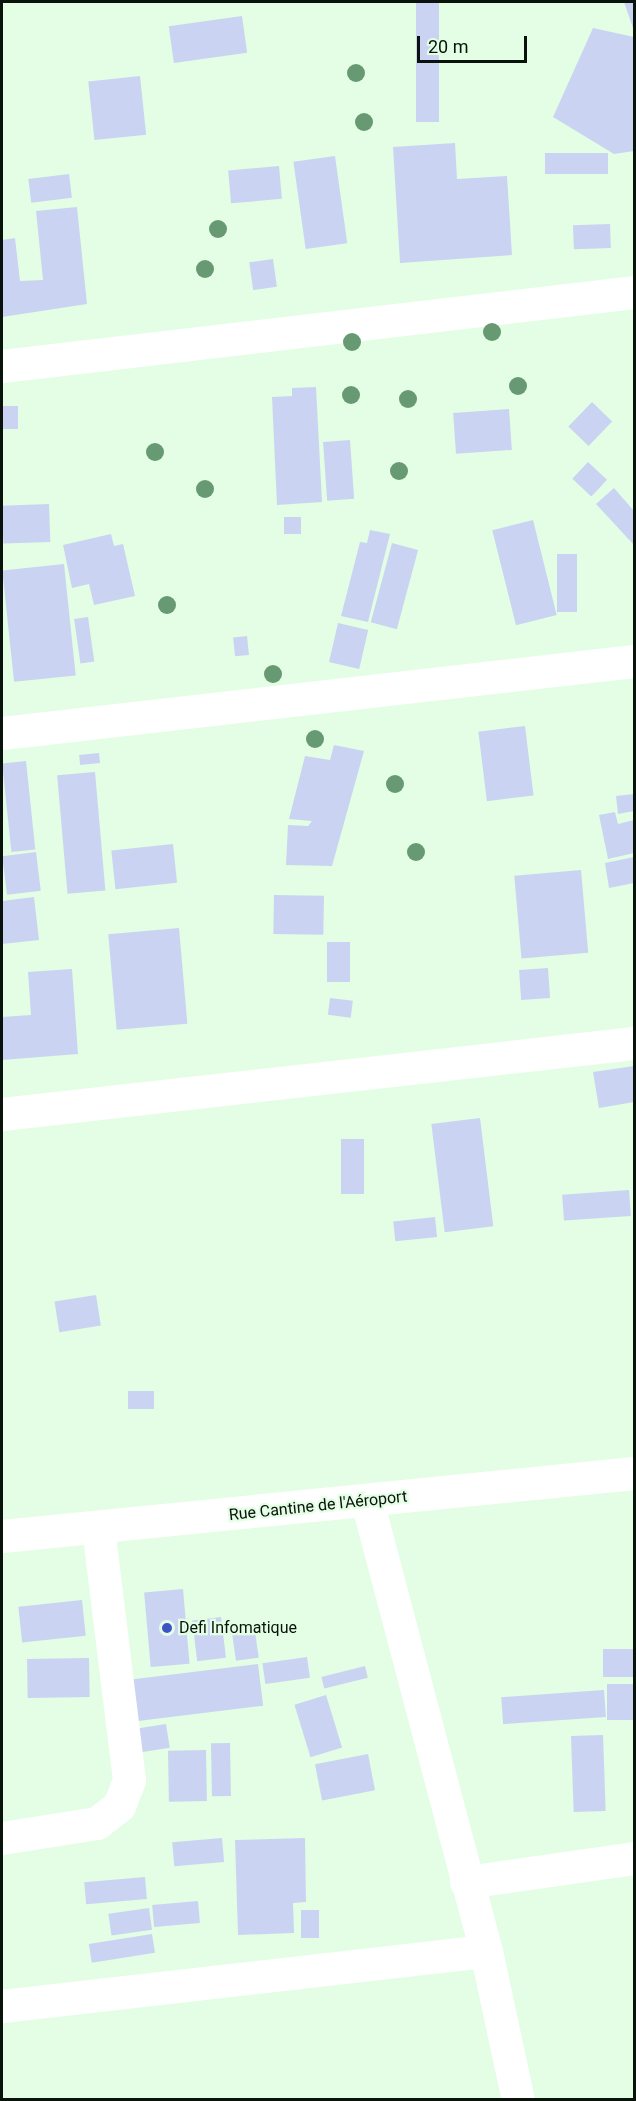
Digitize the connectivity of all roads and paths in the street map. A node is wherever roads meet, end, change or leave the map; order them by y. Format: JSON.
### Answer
{"nodes":[{"id":1,"x":634,"y":292,"type":"edge"},
{"id":2,"x":2,"y":366,"type":"edge"},
{"id":3,"x":634,"y":661,"type":"edge"},
{"id":4,"x":2,"y":733,"type":"edge"},
{"id":5,"x":634,"y":1043,"type":"edge"},
{"id":6,"x":2,"y":1114,"type":"edge"},
{"id":7,"x":634,"y":1473,"type":"edge"},
{"id":8,"x":367,"y":1501,"type":"junction"},
{"id":9,"x":98,"y":1528,"type":"junction"},
{"id":10,"x":2,"y":1536,"type":"edge"},
{"id":11,"x":2,"y":1838,"type":"edge"},
{"id":12,"x":634,"y":1858,"type":"edge"},
{"id":13,"x":466,"y":1882,"type":"junction"},
{"id":14,"x":486,"y":1951,"type":"junction"},
{"id":15,"x":2,"y":2006,"type":"edge"},
{"id":16,"x":518,"y":2100,"type":"edge"}],
"edges":[{"from":1,"to":2,"type":"street"},
{"from":3,"to":4,"type":"street"},
{"from":5,"to":6,"type":"street"},
{"from":7,"to":8,"type":"street","name":"Rue Cantine de l'Aéroport"},
{"from":8,"to":9,"type":"street","name":"Rue Cantine de l'Aéroport"},
{"from":8,"to":13,"type":"street"},
{"from":9,"to":10,"type":"street","name":"Rue Cantine de l'Aéroport"},
{"from":9,"to":11,"type":"street"},
{"from":12,"to":13,"type":"street"},
{"from":13,"to":14,"type":"street"},
{"from":14,"to":15,"type":"street"},
{"from":14,"to":16,"type":"street"}]}
